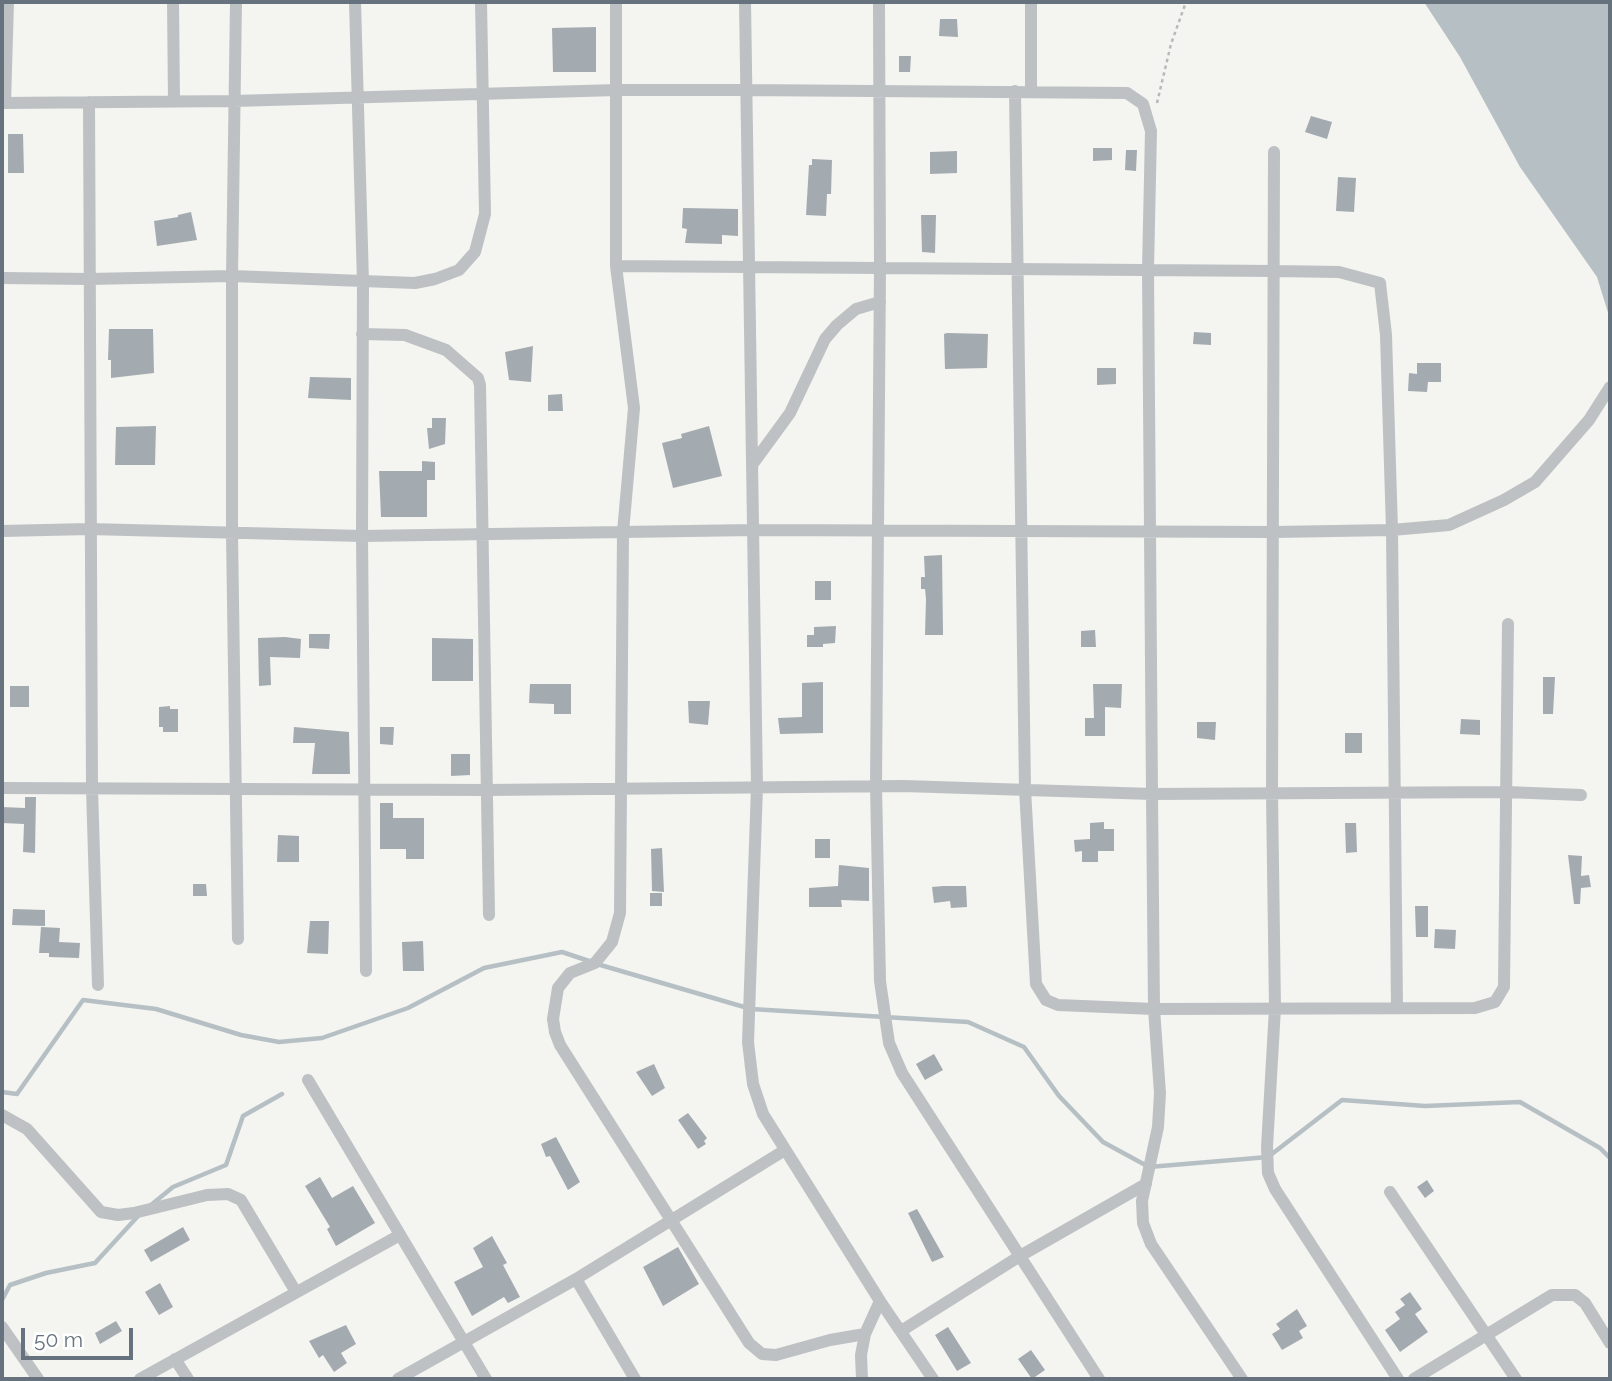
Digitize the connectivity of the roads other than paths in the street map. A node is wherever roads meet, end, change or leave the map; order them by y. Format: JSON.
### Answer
{"nodes":[{"id":1,"x":8,"y":2,"type":"edge"},
{"id":2,"x":173,"y":2,"type":"edge"},
{"id":3,"x":236,"y":2,"type":"edge"},
{"id":4,"x":355,"y":2,"type":"edge"},
{"id":5,"x":481,"y":2,"type":"edge"},
{"id":6,"x":616,"y":2,"type":"edge"},
{"id":7,"x":745,"y":2,"type":"edge"},
{"id":8,"x":879,"y":2,"type":"edge"},
{"id":9,"x":1031,"y":2,"type":"edge"},
{"id":10,"x":617,"y":90,"type":"junction"},
{"id":11,"x":746,"y":90,"type":"junction"},
{"id":12,"x":879,"y":91,"type":"junction"},
{"id":13,"x":1015,"y":91,"type":"junction"},
{"id":14,"x":1031,"y":91,"type":"junction"},
{"id":15,"x":483,"y":94,"type":"junction"},
{"id":16,"x":357,"y":98,"type":"junction"},
{"id":17,"x":174,"y":101,"type":"junction"},
{"id":18,"x":234,"y":101,"type":"junction"},
{"id":19,"x":89,"y":102,"type":"junction"},
{"id":20,"x":3,"y":103,"type":"edge"},
{"id":21,"x":1273,"y":152,"type":"dead end"},
{"id":22,"x":616,"y":266,"type":"junction"},
{"id":23,"x":749,"y":268,"type":"junction"},
{"id":24,"x":880,"y":268,"type":"junction"},
{"id":25,"x":1018,"y":268,"type":"junction"},
{"id":26,"x":1148,"y":269,"type":"junction"},
{"id":27,"x":1275,"y":271,"type":"junction"},
{"id":28,"x":232,"y":276,"type":"junction"},
{"id":29,"x":2,"y":278,"type":"edge"},
{"id":30,"x":89,"y":279,"type":"junction"},
{"id":31,"x":363,"y":282,"type":"junction"},
{"id":32,"x":880,"y":302,"type":"junction"},
{"id":33,"x":362,"y":334,"type":"junction"},
{"id":34,"x":1610,"y":387,"type":"edge"},
{"id":35,"x":752,"y":465,"type":"junction"},
{"id":36,"x":89,"y":529,"type":"junction"},
{"id":37,"x":753,"y":530,"type":"junction"},
{"id":38,"x":1021,"y":530,"type":"junction"},
{"id":39,"x":1392,"y":530,"type":"junction"},
{"id":40,"x":2,"y":531,"type":"edge"},
{"id":41,"x":877,"y":531,"type":"junction"},
{"id":42,"x":1152,"y":532,"type":"junction"},
{"id":43,"x":1274,"y":532,"type":"junction"},
{"id":44,"x":623,"y":533,"type":"junction"},
{"id":45,"x":232,"y":534,"type":"junction"},
{"id":46,"x":482,"y":534,"type":"junction"},
{"id":47,"x":362,"y":537,"type":"junction"},
{"id":48,"x":1507,"y":624,"type":"dead end"},
{"id":49,"x":876,"y":786,"type":"junction"},
{"id":50,"x":757,"y":787,"type":"junction"},
{"id":51,"x":2,"y":788,"type":"edge"},
{"id":52,"x":622,"y":788,"type":"junction"},
{"id":53,"x":92,"y":789,"type":"junction"},
{"id":54,"x":236,"y":789,"type":"junction"},
{"id":55,"x":365,"y":789,"type":"junction"},
{"id":56,"x":1025,"y":789,"type":"junction"},
{"id":57,"x":486,"y":790,"type":"junction"},
{"id":58,"x":1506,"y":792,"type":"junction"},
{"id":59,"x":1394,"y":793,"type":"junction"},
{"id":60,"x":1152,"y":794,"type":"junction"},
{"id":61,"x":1272,"y":794,"type":"junction"},
{"id":62,"x":1581,"y":795,"type":"dead end"},
{"id":63,"x":489,"y":915,"type":"dead end"},
{"id":64,"x":237,"y":939,"type":"dead end"},
{"id":65,"x":366,"y":971,"type":"dead end"},
{"id":66,"x":98,"y":985,"type":"dead end"},
{"id":67,"x":1275,"y":1008,"type":"junction"},
{"id":68,"x":1397,"y":1008,"type":"junction"},
{"id":69,"x":1154,"y":1009,"type":"junction"},
{"id":70,"x":308,"y":1080,"type":"dead end"},
{"id":71,"x":2,"y":1115,"type":"edge"},
{"id":72,"x":785,"y":1150,"type":"junction"},
{"id":73,"x":1146,"y":1184,"type":"junction"},
{"id":74,"x":1390,"y":1192,"type":"dead end"},
{"id":75,"x":672,"y":1220,"type":"junction"},
{"id":76,"x":400,"y":1235,"type":"junction"},
{"id":77,"x":1020,"y":1256,"type":"junction"},
{"id":78,"x":576,"y":1279,"type":"junction"},
{"id":79,"x":296,"y":1292,"type":"junction"},
{"id":80,"x":880,"y":1301,"type":"junction"},
{"id":81,"x":2,"y":1327,"type":"edge"},
{"id":82,"x":901,"y":1331,"type":"junction"},
{"id":83,"x":865,"y":1334,"type":"junction"},
{"id":84,"x":1488,"y":1334,"type":"junction"},
{"id":85,"x":464,"y":1343,"type":"junction"},
{"id":86,"x":1610,"y":1343,"type":"edge"},
{"id":87,"x":176,"y":1359,"type":"junction"},
{"id":88,"x":38,"y":1379,"type":"edge"},
{"id":89,"x":140,"y":1379,"type":"edge"},
{"id":90,"x":188,"y":1379,"type":"edge"},
{"id":91,"x":398,"y":1379,"type":"edge"},
{"id":92,"x":485,"y":1379,"type":"edge"},
{"id":93,"x":635,"y":1379,"type":"edge"},
{"id":94,"x":862,"y":1379,"type":"edge"},
{"id":95,"x":933,"y":1379,"type":"edge"},
{"id":96,"x":1099,"y":1379,"type":"edge"},
{"id":97,"x":1242,"y":1379,"type":"edge"},
{"id":98,"x":1398,"y":1379,"type":"edge"},
{"id":99,"x":1414,"y":1379,"type":"edge"},
{"id":100,"x":1517,"y":1379,"type":"edge"}],
"edges":[{"from":1,"to":20,"type":"street"},
{"from":2,"to":17,"type":"street"},
{"from":3,"to":18,"type":"street"},
{"from":4,"to":16,"type":"street"},
{"from":5,"to":15,"type":"street"},
{"from":6,"to":10,"type":"street"},
{"from":7,"to":11,"type":"street"},
{"from":8,"to":12,"type":"street"},
{"from":9,"to":14,"type":"street"},
{"from":10,"to":11,"type":"street"},
{"from":10,"to":15,"type":"street"},
{"from":10,"to":22,"type":"street"},
{"from":11,"to":12,"type":"street"},
{"from":11,"to":23,"type":"street"},
{"from":12,"to":13,"type":"street"},
{"from":12,"to":24,"type":"street"},
{"from":13,"to":14,"type":"street"},
{"from":13,"to":25,"type":"street"},
{"from":14,"to":26,"type":"street"},
{"from":15,"to":16,"type":"street"},
{"from":15,"to":31,"type":"street"},
{"from":16,"to":18,"type":"street"},
{"from":16,"to":31,"type":"street"},
{"from":17,"to":18,"type":"street"},
{"from":17,"to":19,"type":"street"},
{"from":18,"to":28,"type":"street"},
{"from":19,"to":20,"type":"street"},
{"from":19,"to":30,"type":"street"},
{"from":21,"to":27,"type":"street"},
{"from":22,"to":23,"type":"street"},
{"from":22,"to":44,"type":"street"},
{"from":23,"to":24,"type":"street"},
{"from":23,"to":35,"type":"street"},
{"from":24,"to":25,"type":"street"},
{"from":24,"to":32,"type":"street"},
{"from":25,"to":26,"type":"street"},
{"from":25,"to":38,"type":"street"},
{"from":26,"to":27,"type":"street"},
{"from":26,"to":42,"type":"street"},
{"from":27,"to":39,"type":"street"},
{"from":27,"to":43,"type":"street"},
{"from":28,"to":30,"type":"street"},
{"from":28,"to":31,"type":"street"},
{"from":28,"to":45,"type":"street"},
{"from":29,"to":30,"type":"street"},
{"from":30,"to":36,"type":"street"},
{"from":31,"to":33,"type":"street"},
{"from":32,"to":35,"type":"street"},
{"from":32,"to":41,"type":"street"},
{"from":33,"to":46,"type":"street"},
{"from":33,"to":47,"type":"street"},
{"from":34,"to":39,"type":"street"},
{"from":35,"to":37,"type":"street"},
{"from":36,"to":40,"type":"street"},
{"from":36,"to":45,"type":"street"},
{"from":36,"to":53,"type":"street"},
{"from":37,"to":41,"type":"street"},
{"from":37,"to":44,"type":"street"},
{"from":37,"to":50,"type":"street"},
{"from":38,"to":41,"type":"street"},
{"from":38,"to":42,"type":"street"},
{"from":38,"to":56,"type":"street"},
{"from":39,"to":43,"type":"street"},
{"from":39,"to":59,"type":"street"},
{"from":41,"to":49,"type":"street"},
{"from":42,"to":43,"type":"street"},
{"from":42,"to":60,"type":"street"},
{"from":43,"to":61,"type":"street"},
{"from":44,"to":46,"type":"street"},
{"from":44,"to":52,"type":"street"},
{"from":45,"to":47,"type":"street"},
{"from":45,"to":54,"type":"street"},
{"from":46,"to":47,"type":"street"},
{"from":46,"to":57,"type":"street"},
{"from":47,"to":55,"type":"street"},
{"from":48,"to":58,"type":"street"},
{"from":49,"to":50,"type":"street"},
{"from":49,"to":56,"type":"street"},
{"from":49,"to":77,"type":"street"},
{"from":50,"to":52,"type":"street"},
{"from":50,"to":72,"type":"street"},
{"from":51,"to":53,"type":"street"},
{"from":52,"to":57,"type":"street"},
{"from":52,"to":75,"type":"street"},
{"from":53,"to":54,"type":"street"},
{"from":53,"to":66,"type":"street"},
{"from":54,"to":55,"type":"street"},
{"from":54,"to":64,"type":"street"},
{"from":55,"to":57,"type":"street"},
{"from":55,"to":65,"type":"street"},
{"from":56,"to":60,"type":"street"},
{"from":56,"to":69,"type":"street"},
{"from":57,"to":63,"type":"street"},
{"from":58,"to":59,"type":"street"},
{"from":58,"to":62,"type":"street"},
{"from":58,"to":68,"type":"street"},
{"from":59,"to":61,"type":"street"},
{"from":59,"to":68,"type":"street"},
{"from":60,"to":61,"type":"street"},
{"from":60,"to":69,"type":"street"},
{"from":61,"to":67,"type":"street"},
{"from":67,"to":68,"type":"street"},
{"from":67,"to":69,"type":"street"},
{"from":67,"to":98,"type":"street"},
{"from":69,"to":73,"type":"street"},
{"from":70,"to":76,"type":"street"},
{"from":71,"to":79,"type":"street"},
{"from":72,"to":75,"type":"street"},
{"from":72,"to":80,"type":"street"},
{"from":73,"to":77,"type":"street"},
{"from":73,"to":97,"type":"street"},
{"from":74,"to":84,"type":"street"},
{"from":75,"to":78,"type":"street"},
{"from":75,"to":83,"type":"street"},
{"from":76,"to":79,"type":"street"},
{"from":76,"to":85,"type":"street"},
{"from":77,"to":82,"type":"street"},
{"from":77,"to":96,"type":"street"},
{"from":78,"to":85,"type":"street"},
{"from":78,"to":93,"type":"street"},
{"from":79,"to":87,"type":"street"},
{"from":80,"to":82,"type":"street"},
{"from":80,"to":83,"type":"street"},
{"from":81,"to":88,"type":"street"},
{"from":82,"to":95,"type":"street"},
{"from":83,"to":94,"type":"street"},
{"from":84,"to":86,"type":"street"},
{"from":84,"to":99,"type":"street"},
{"from":84,"to":100,"type":"street"},
{"from":85,"to":91,"type":"street"},
{"from":85,"to":92,"type":"street"},
{"from":87,"to":89,"type":"street"},
{"from":87,"to":90,"type":"street"}]}
